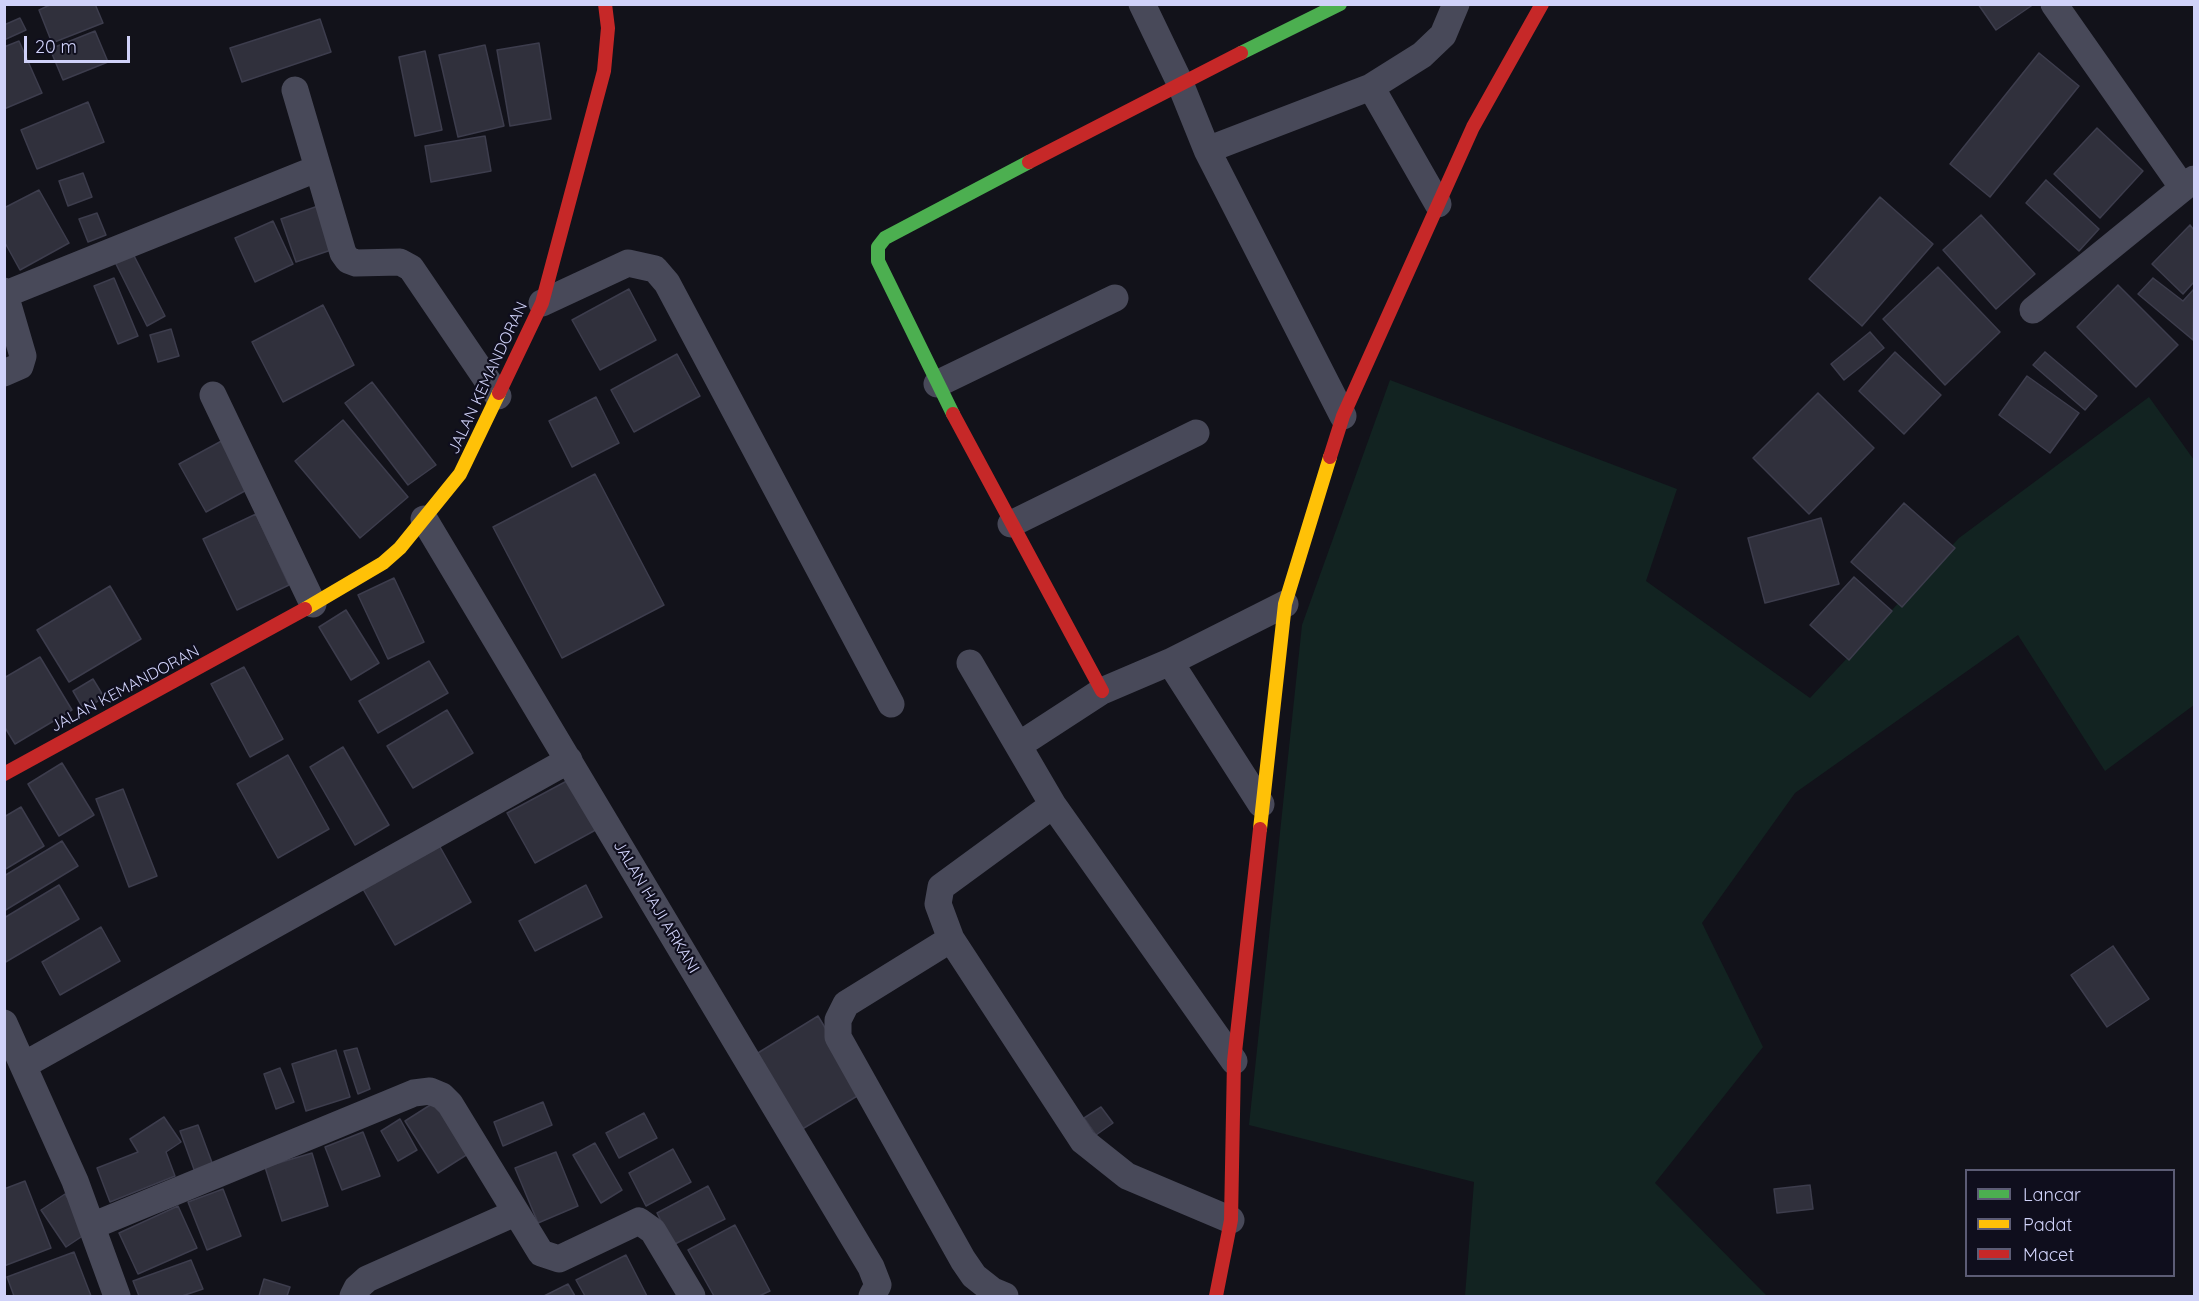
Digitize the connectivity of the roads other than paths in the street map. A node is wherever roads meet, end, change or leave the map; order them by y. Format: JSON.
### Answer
{"nodes":[{"id":1,"x":606,"y":4,"type":"edge"},
{"id":2,"x":1142,"y":4,"type":"edge"},
{"id":3,"x":1340,"y":4,"type":"edge"},
{"id":4,"x":1456,"y":4,"type":"edge"},
{"id":5,"x":1542,"y":4,"type":"edge"},
{"id":6,"x":2054,"y":4,"type":"edge"},
{"id":7,"x":1180,"y":83,"type":"junction"},
{"id":8,"x":1371,"y":87,"type":"junction"},
{"id":9,"x":295,"y":90,"type":"dead end"},
{"id":10,"x":1207,"y":150,"type":"junction"},
{"id":11,"x":316,"y":168,"type":"junction"},
{"id":12,"x":2189,"y":184,"type":"edge"},
{"id":13,"x":1438,"y":204,"type":"junction"},
{"id":14,"x":5,"y":292,"type":"edge"},
{"id":15,"x":1115,"y":298,"type":"dead end"},
{"id":16,"x":542,"y":303,"type":"junction"},
{"id":17,"x":2033,"y":310,"type":"dead end"},
{"id":18,"x":4,"y":373,"type":"edge"},
{"id":19,"x":937,"y":384,"type":"junction"},
{"id":20,"x":213,"y":395,"type":"dead end"},
{"id":21,"x":498,"y":396,"type":"junction"},
{"id":22,"x":1343,"y":416,"type":"junction"},
{"id":23,"x":1196,"y":433,"type":"dead end"},
{"id":24,"x":424,"y":519,"type":"junction"},
{"id":25,"x":1011,"y":524,"type":"junction"},
{"id":26,"x":313,"y":604,"type":"junction"},
{"id":27,"x":1285,"y":604,"type":"junction"},
{"id":28,"x":1170,"y":662,"type":"junction"},
{"id":29,"x":970,"y":663,"type":"dead end"},
{"id":30,"x":1102,"y":691,"type":"junction"},
{"id":31,"x":891,"y":704,"type":"dead end"},
{"id":32,"x":1018,"y":745,"type":"junction"},
{"id":33,"x":568,"y":759,"type":"junction"},
{"id":34,"x":4,"y":774,"type":"edge"},
{"id":35,"x":1261,"y":804,"type":"junction"},
{"id":36,"x":1053,"y":806,"type":"junction"},
{"id":37,"x":951,"y":939,"type":"junction"},
{"id":38,"x":4,"y":1023,"type":"edge"},
{"id":39,"x":1233,"y":1061,"type":"junction"},
{"id":40,"x":24,"y":1065,"type":"junction"},
{"id":41,"x":515,"y":1213,"type":"junction"},
{"id":42,"x":1231,"y":1220,"type":"junction"},
{"id":43,"x":92,"y":1226,"type":"junction"},
{"id":44,"x":117,"y":1296,"type":"edge"},
{"id":45,"x":353,"y":1296,"type":"edge"},
{"id":46,"x":692,"y":1296,"type":"edge"},
{"id":47,"x":872,"y":1296,"type":"edge"},
{"id":48,"x":1005,"y":1296,"type":"edge"},
{"id":49,"x":1216,"y":1296,"type":"edge"}],
"edges":[{"from":1,"to":16,"type":"street","name":"JALAN KEMANDORAN"},
{"from":2,"to":7,"type":"street"},
{"from":3,"to":7,"type":"street"},
{"from":4,"to":8,"type":"street"},
{"from":5,"to":13,"type":"street"},
{"from":6,"to":12,"type":"street"},
{"from":7,"to":10,"type":"street"},
{"from":7,"to":19,"type":"street"},
{"from":8,"to":10,"type":"street"},
{"from":8,"to":13,"type":"street"},
{"from":9,"to":11,"type":"street"},
{"from":10,"to":22,"type":"street"},
{"from":11,"to":14,"type":"street"},
{"from":11,"to":21,"type":"street"},
{"from":12,"to":17,"type":"street"},
{"from":13,"to":22,"type":"street"},
{"from":14,"to":18,"type":"street"},
{"from":15,"to":19,"type":"street"},
{"from":16,"to":21,"type":"street","name":"JALAN KEMANDORAN"},
{"from":16,"to":31,"type":"street"},
{"from":19,"to":25,"type":"street"},
{"from":20,"to":26,"type":"street"},
{"from":21,"to":24,"type":"street","name":"JALAN KEMANDORAN"},
{"from":22,"to":27,"type":"street"},
{"from":23,"to":25,"type":"street"},
{"from":24,"to":26,"type":"street","name":"JALAN KEMANDORAN"},
{"from":24,"to":33,"type":"street","name":"JALAN HAJI ARKANI"},
{"from":25,"to":30,"type":"street"},
{"from":26,"to":34,"type":"street","name":"JALAN KEMANDORAN"},
{"from":27,"to":28,"type":"street"},
{"from":27,"to":35,"type":"street"},
{"from":28,"to":30,"type":"street"},
{"from":28,"to":35,"type":"street"},
{"from":29,"to":32,"type":"street"},
{"from":30,"to":32,"type":"street"},
{"from":32,"to":36,"type":"street"},
{"from":33,"to":40,"type":"street"},
{"from":33,"to":47,"type":"street","name":"JALAN HAJI ARKANI"},
{"from":35,"to":39,"type":"street"},
{"from":36,"to":37,"type":"street"},
{"from":36,"to":39,"type":"street"},
{"from":37,"to":42,"type":"street"},
{"from":37,"to":48,"type":"street"},
{"from":38,"to":40,"type":"street"},
{"from":39,"to":42,"type":"street"},
{"from":40,"to":43,"type":"street"},
{"from":41,"to":43,"type":"street"},
{"from":41,"to":45,"type":"street"},
{"from":41,"to":46,"type":"street"},
{"from":42,"to":49,"type":"street"},
{"from":43,"to":44,"type":"street"}]}
